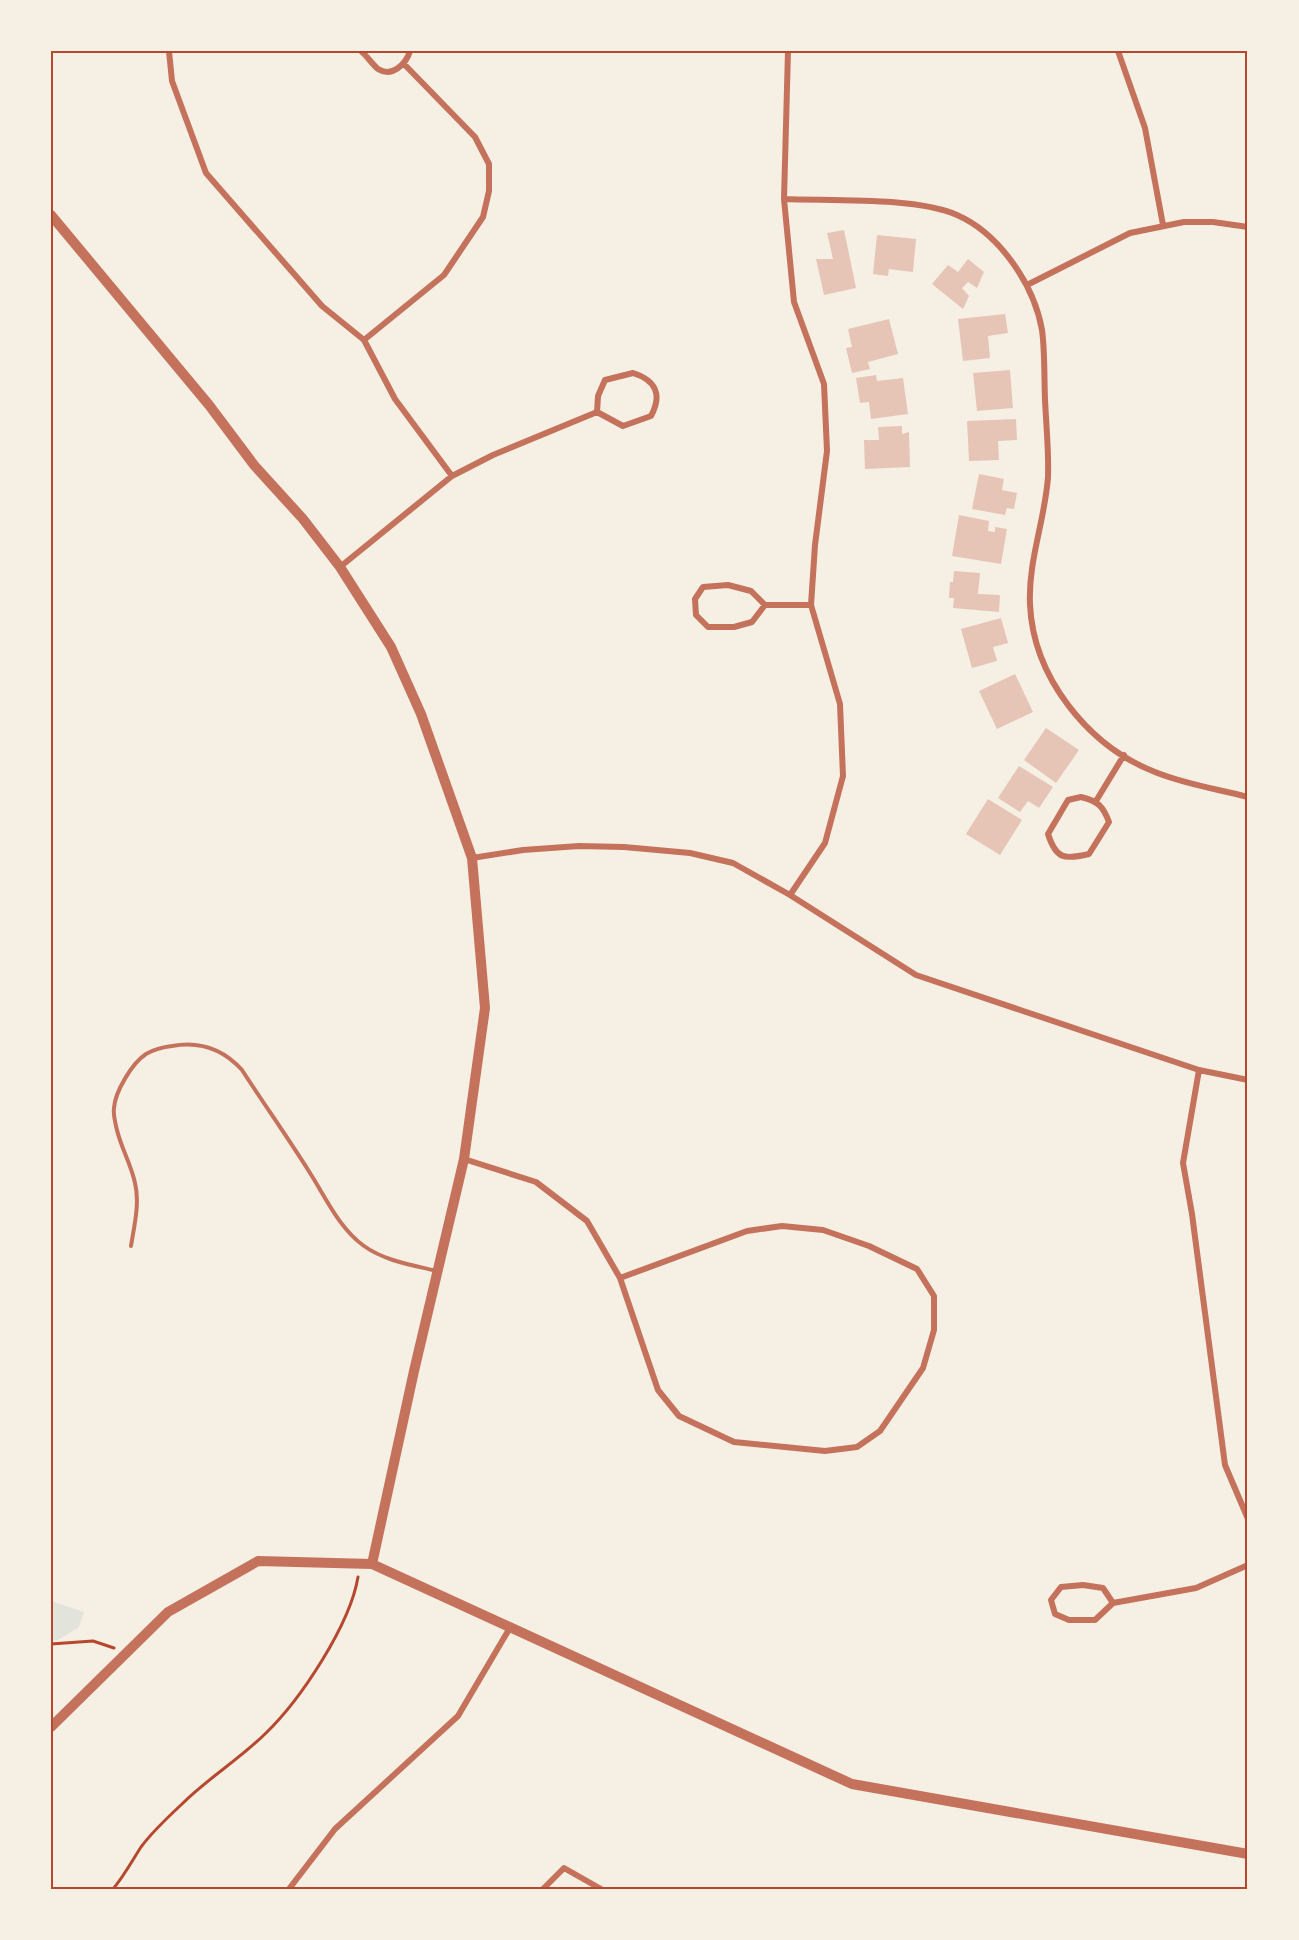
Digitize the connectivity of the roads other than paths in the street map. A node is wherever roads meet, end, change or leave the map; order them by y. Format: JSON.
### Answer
{"nodes":[{"id":1,"x":169,"y":51,"type":"edge"},
{"id":2,"x":361,"y":51,"type":"edge"},
{"id":3,"x":410,"y":51,"type":"edge"},
{"id":4,"x":788,"y":51,"type":"edge"},
{"id":5,"x":1118,"y":51,"type":"edge"},
{"id":6,"x":404,"y":64,"type":"junction"},
{"id":7,"x":784,"y":199,"type":"junction"},
{"id":8,"x":51,"y":215,"type":"edge"},
{"id":9,"x":1163,"y":225,"type":"junction"},
{"id":10,"x":1248,"y":226,"type":"edge"},
{"id":11,"x":1027,"y":285,"type":"junction"},
{"id":12,"x":364,"y":340,"type":"junction"},
{"id":13,"x":597,"y":412,"type":"junction"},
{"id":14,"x":452,"y":476,"type":"junction"},
{"id":15,"x":340,"y":567,"type":"junction"},
{"id":16,"x":765,"y":605,"type":"junction"},
{"id":17,"x":811,"y":605,"type":"junction"},
{"id":18,"x":1124,"y":755,"type":"junction"},
{"id":19,"x":1248,"y":797,"type":"edge"},
{"id":20,"x":1096,"y":801,"type":"junction"},
{"id":21,"x":472,"y":858,"type":"junction"},
{"id":22,"x":790,"y":895,"type":"junction"},
{"id":23,"x":1199,"y":1070,"type":"junction"},
{"id":24,"x":1248,"y":1080,"type":"edge"},
{"id":25,"x":464,"y":1159,"type":"junction"},
{"id":26,"x":131,"y":1246,"type":"dead end"},
{"id":27,"x":438,"y":1271,"type":"junction"},
{"id":28,"x":620,"y":1278,"type":"junction"},
{"id":29,"x":1248,"y":1519,"type":"edge"},
{"id":30,"x":372,"y":1564,"type":"junction"},
{"id":31,"x":1248,"y":1565,"type":"edge"},
{"id":32,"x":1113,"y":1603,"type":"junction"},
{"id":33,"x":511,"y":1626,"type":"junction"},
{"id":34,"x":51,"y":1727,"type":"edge"},
{"id":35,"x":1248,"y":1854,"type":"edge"},
{"id":36,"x":290,"y":1889,"type":"edge"},
{"id":37,"x":543,"y":1889,"type":"edge"},
{"id":38,"x":601,"y":1889,"type":"edge"}],
"edges":[{"from":1,"to":12,"type":"street"},
{"from":2,"to":6,"type":"street"},
{"from":3,"to":6,"type":"street"},
{"from":4,"to":7,"type":"street"},
{"from":5,"to":9,"type":"street"},
{"from":6,"to":12,"type":"street"},
{"from":7,"to":11,"type":"street"},
{"from":7,"to":17,"type":"street"},
{"from":8,"to":15,"type":"street"},
{"from":9,"to":10,"type":"street"},
{"from":9,"to":11,"type":"street"},
{"from":11,"to":18,"type":"street"},
{"from":12,"to":14,"type":"street"},
{"from":13,"to":13,"type":"street"},
{"from":13,"to":14,"type":"street"},
{"from":14,"to":15,"type":"street"},
{"from":15,"to":21,"type":"street"},
{"from":16,"to":16,"type":"street"},
{"from":16,"to":17,"type":"street"},
{"from":17,"to":22,"type":"street"},
{"from":18,"to":19,"type":"street"},
{"from":18,"to":20,"type":"street"},
{"from":20,"to":20,"type":"street"},
{"from":21,"to":22,"type":"street"},
{"from":21,"to":25,"type":"street"},
{"from":22,"to":23,"type":"street"},
{"from":23,"to":24,"type":"street"},
{"from":23,"to":29,"type":"street"},
{"from":25,"to":27,"type":"street"},
{"from":25,"to":28,"type":"street"},
{"from":26,"to":27,"type":"lane"},
{"from":27,"to":30,"type":"street"},
{"from":28,"to":28,"type":"street"},
{"from":30,"to":33,"type":"street"},
{"from":30,"to":34,"type":"street"},
{"from":31,"to":32,"type":"street"},
{"from":32,"to":32,"type":"street"},
{"from":33,"to":35,"type":"street"},
{"from":33,"to":36,"type":"street"},
{"from":37,"to":38,"type":"street"}]}
